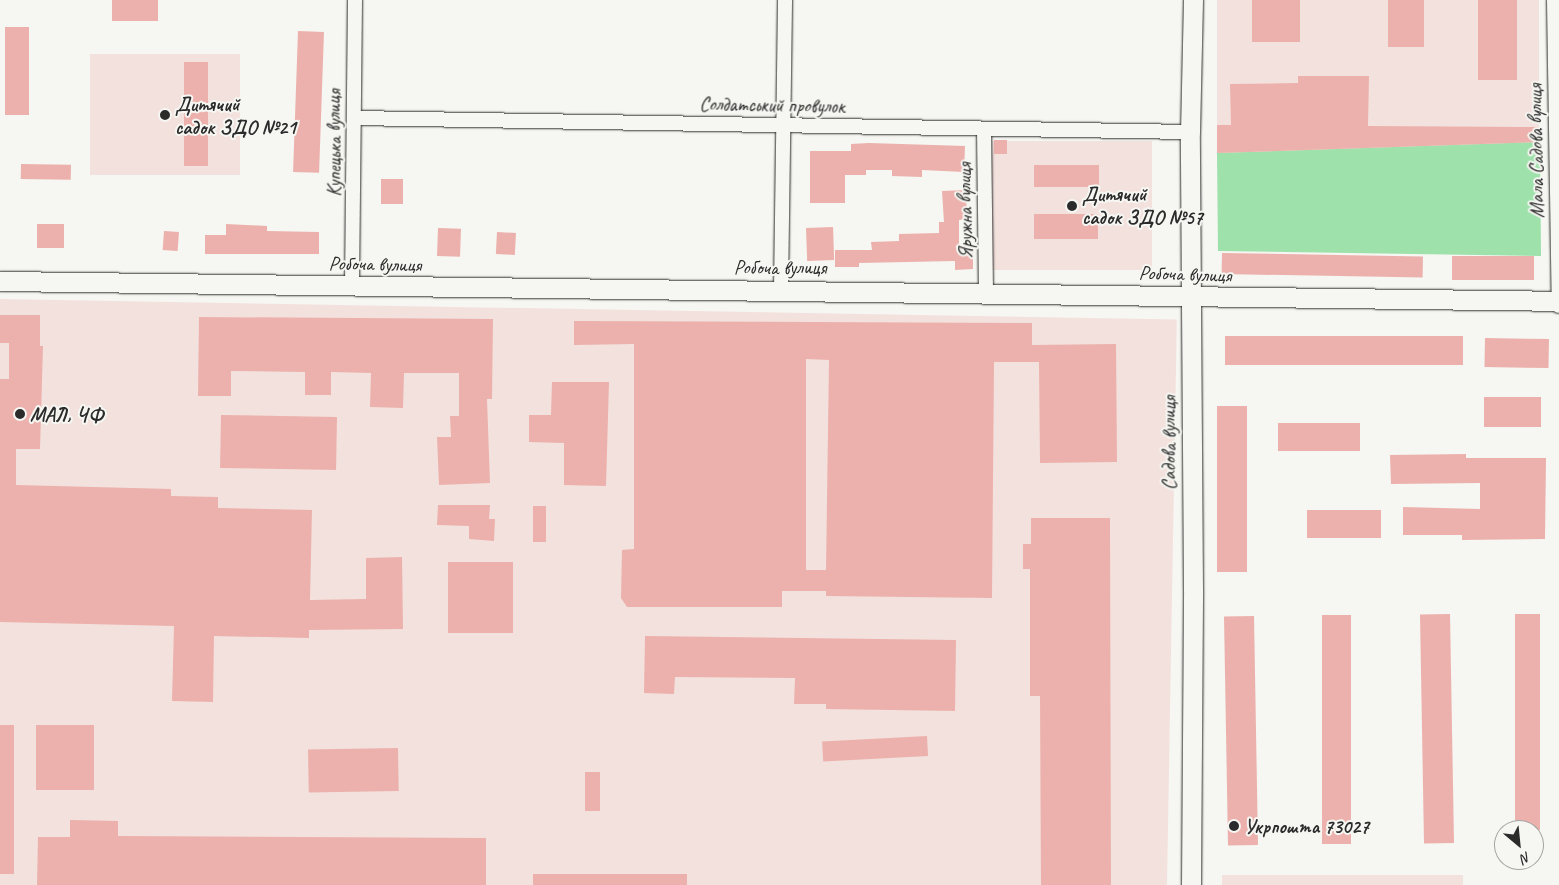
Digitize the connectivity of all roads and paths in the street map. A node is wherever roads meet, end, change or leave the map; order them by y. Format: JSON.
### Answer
{"nodes":[{"id":1,"x":354,"y":0,"type":"edge"},
{"id":2,"x":785,"y":0,"type":"edge"},
{"id":3,"x":1194,"y":0,"type":"edge"},
{"id":4,"x":1554,"y":0,"type":"edge"},
{"id":5,"x":354,"y":118,"type":"junction"},
{"id":6,"x":784,"y":126,"type":"junction"},
{"id":7,"x":984,"y":129,"type":"junction"},
{"id":8,"x":1190,"y":132,"type":"junction"},
{"id":9,"x":0,"y":281,"type":"edge"},
{"id":10,"x":352,"y":286,"type":"junction"},
{"id":11,"x":781,"y":289,"type":"junction"},
{"id":12,"x":986,"y":292,"type":"junction"},
{"id":13,"x":1191,"y":298,"type":"junction"},
{"id":14,"x":1559,"y":301,"type":"edge"},
{"id":15,"x":1559,"y":306,"type":"edge"},
{"id":16,"x":1191,"y":885,"type":"edge"}],
"edges":[{"from":1,"to":5,"type":"street","name":"Купецька вулиця"},
{"from":2,"to":6,"type":"street"},
{"from":3,"to":8,"type":"street","name":"Садова вулиця"},
{"from":4,"to":14,"type":"street","name":"Мала Садова вулиця"},
{"from":5,"to":6,"type":"street","name":"Солдатський провулок"},
{"from":5,"to":10,"type":"street","name":"Купецька вулиця"},
{"from":6,"to":7,"type":"street","name":"Солдатський провулок"},
{"from":6,"to":11,"type":"street"},
{"from":7,"to":8,"type":"street","name":"Солдатський провулок"},
{"from":7,"to":12,"type":"street","name":"Яружна вулиця"},
{"from":8,"to":13,"type":"street","name":"Садова вулиця"},
{"from":9,"to":10,"type":"street","name":"Робоча вулиця"},
{"from":10,"to":11,"type":"street","name":"Робоча вулиця"},
{"from":11,"to":12,"type":"street","name":"Робоча вулиця"},
{"from":12,"to":13,"type":"street","name":"Робоча вулиця"},
{"from":13,"to":14,"type":"street","name":"Робоча вулиця"},
{"from":13,"to":16,"type":"street","name":"Садова вулиця"},
{"from":14,"to":15,"type":"street","name":"Мала Садова вулиця"}]}
